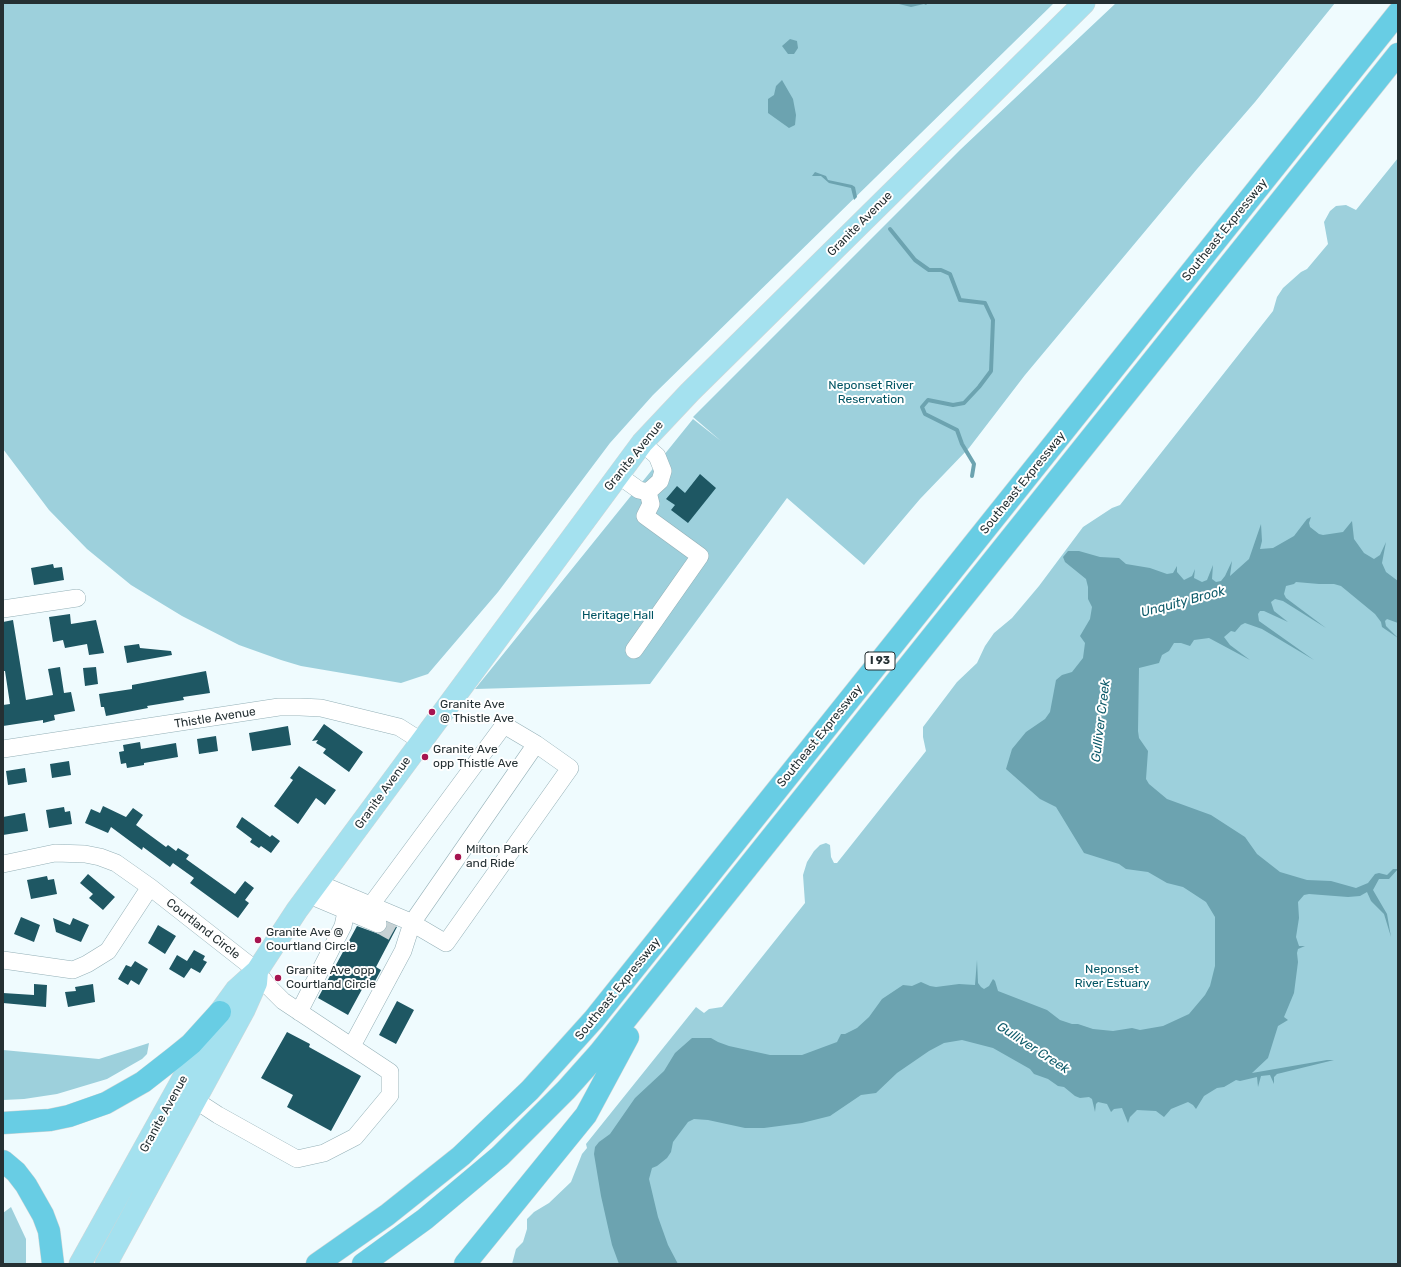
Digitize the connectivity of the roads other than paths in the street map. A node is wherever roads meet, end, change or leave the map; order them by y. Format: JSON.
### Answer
{"nodes":[{"id":1,"x":1084,"y":3,"type":"edge"},
{"id":2,"x":1398,"y":13,"type":"edge"},
{"id":3,"x":1398,"y":31,"type":"edge"},
{"id":4,"x":1398,"y":54,"type":"edge"},
{"id":5,"x":1398,"y":77,"type":"edge"},
{"id":6,"x":642,"y":443,"type":"junction"},
{"id":7,"x":618,"y":475,"type":"junction"},
{"id":8,"x":648,"y":492,"type":"junction"},
{"id":9,"x":77,"y":598,"type":"dead end"},
{"id":10,"x":3,"y":609,"type":"edge"},
{"id":11,"x":634,"y":650,"type":"dead end"},
{"id":12,"x":422,"y":741,"type":"junction"},
{"id":13,"x":536,"y":744,"type":"junction"},
{"id":14,"x":3,"y":749,"type":"edge"},
{"id":15,"x":3,"y":864,"type":"edge"},
{"id":16,"x":150,"y":887,"type":"junction"},
{"id":17,"x":313,"y":889,"type":"junction"},
{"id":18,"x":372,"y":906,"type":"junction"},
{"id":19,"x":346,"y":912,"type":"junction"},
{"id":20,"x":412,"y":923,"type":"junction"},
{"id":21,"x":378,"y":924,"type":"tunnel mouth"},
{"id":22,"x":3,"y":960,"type":"edge"},
{"id":23,"x":257,"y":971,"type":"junction"},
{"id":24,"x":220,"y":1012,"type":"junction"},
{"id":25,"x":299,"y":1012,"type":"junction"},
{"id":26,"x":628,"y":1037,"type":"junction"},
{"id":27,"x":352,"y":1046,"type":"junction"},
{"id":28,"x":195,"y":1100,"type":"junction"},
{"id":29,"x":3,"y":1124,"type":"edge"},
{"id":30,"x":3,"y":1161,"type":"edge"},
{"id":31,"x":53,"y":1264,"type":"edge"},
{"id":32,"x":80,"y":1264,"type":"edge"},
{"id":33,"x":106,"y":1264,"type":"edge"},
{"id":34,"x":317,"y":1264,"type":"edge"},
{"id":35,"x":337,"y":1264,"type":"edge"},
{"id":36,"x":363,"y":1264,"type":"edge"},
{"id":37,"x":384,"y":1264,"type":"edge"},
{"id":38,"x":465,"y":1264,"type":"edge"}],
"edges":[{"from":1,"to":6,"type":"main road","name":"Granite Avenue"},
{"from":2,"to":34,"type":"highway","name":"Southeast Expressway","number":"I 93"},
{"from":3,"to":35,"type":"highway","number":"I 93"},
{"from":4,"to":36,"type":"highway","number":"I 93"},
{"from":5,"to":26,"type":"highway"},
{"from":6,"to":7,"type":"main road","name":"Granite Avenue"},
{"from":6,"to":8,"type":"street"},
{"from":7,"to":8,"type":"street"},
{"from":7,"to":12,"type":"main road","name":"Granite Avenue"},
{"from":8,"to":11,"type":"street"},
{"from":9,"to":10,"type":"street"},
{"from":12,"to":14,"type":"street","name":"Thistle Avenue"},
{"from":12,"to":17,"type":"main road","name":"Granite Avenue"},
{"from":13,"to":18,"type":"street"},
{"from":13,"to":20,"type":"street"},
{"from":13,"to":20,"type":"street"},
{"from":15,"to":16,"type":"street","name":"Courtland Circle"},
{"from":16,"to":22,"type":"street"},
{"from":16,"to":23,"type":"street","name":"Courtland Circle"},
{"from":17,"to":18,"type":"street"},
{"from":17,"to":19,"type":"street"},
{"from":17,"to":23,"type":"main road","name":"Granite Avenue"},
{"from":18,"to":20,"type":"street"},
{"from":19,"to":21,"type":"street"},
{"from":19,"to":25,"type":"street"},
{"from":20,"to":27,"type":"street"},
{"from":23,"to":24,"type":"main road","name":"Granite Avenue"},
{"from":23,"to":25,"type":"street","name":"Courtland Circle"},
{"from":23,"to":28,"type":"main road","name":"Granite Avenue"},
{"from":24,"to":29,"type":"highway"},
{"from":24,"to":32,"type":"main road","name":"Granite Avenue"},
{"from":25,"to":27,"type":"street","name":"Courtland Circle"},
{"from":26,"to":37,"type":"highway"},
{"from":26,"to":38,"type":"highway"},
{"from":27,"to":28,"type":"street","name":"Courtland Circle"},
{"from":28,"to":33,"type":"main road","name":"Granite Avenue"},
{"from":30,"to":31,"type":"highway"}]}
